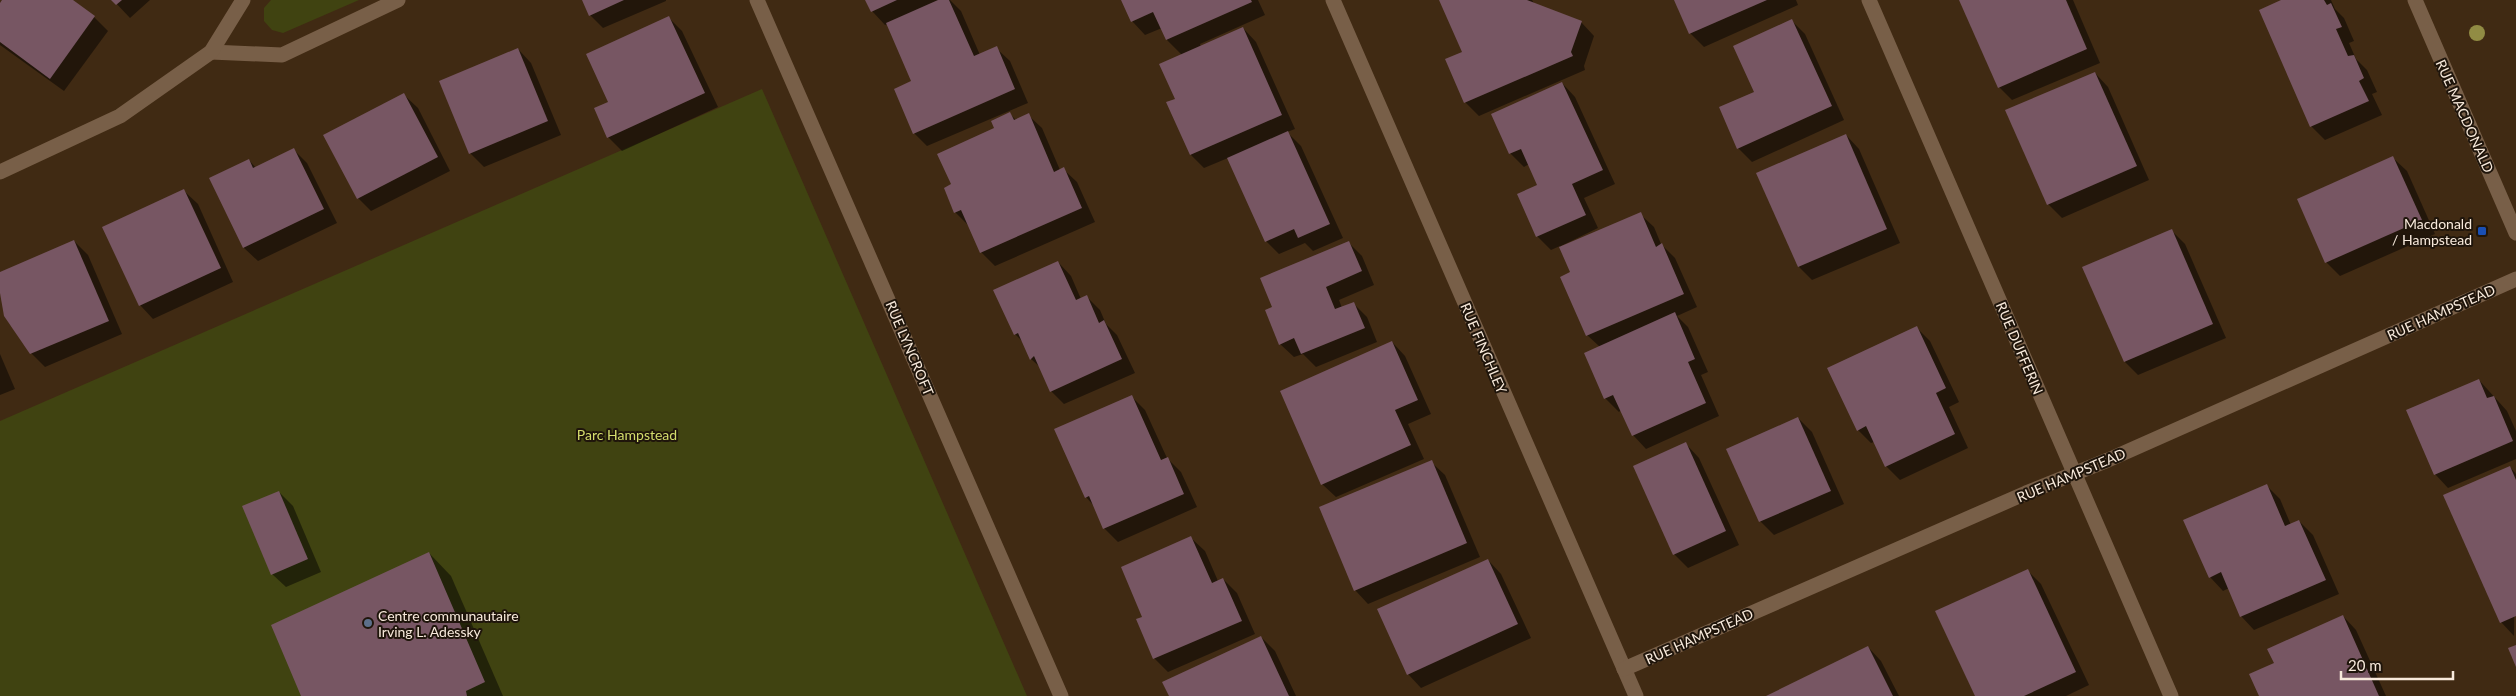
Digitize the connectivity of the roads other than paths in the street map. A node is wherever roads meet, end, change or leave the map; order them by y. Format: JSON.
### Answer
{"nodes":[{"id":1,"x":242,"y":0,"type":"edge"},
{"id":2,"x":398,"y":0,"type":"edge"},
{"id":3,"x":757,"y":0,"type":"edge"},
{"id":4,"x":1333,"y":0,"type":"edge"},
{"id":5,"x":1869,"y":0,"type":"edge"},
{"id":6,"x":2415,"y":0,"type":"edge"},
{"id":7,"x":211,"y":52,"type":"junction"},
{"id":8,"x":0,"y":172,"type":"edge"},
{"id":9,"x":2516,"y":233,"type":"edge"},
{"id":10,"x":2516,"y":279,"type":"edge"},
{"id":11,"x":2075,"y":474,"type":"junction"},
{"id":12,"x":1624,"y":669,"type":"junction"},
{"id":13,"x":1061,"y":696,"type":"edge"},
{"id":14,"x":1636,"y":696,"type":"edge"},
{"id":15,"x":2171,"y":696,"type":"edge"}],
"edges":[{"from":1,"to":7,"type":"street"},
{"from":2,"to":7,"type":"street"},
{"from":3,"to":13,"type":"street","name":"RUE LYNCROFT"},
{"from":4,"to":12,"type":"street","name":"RUE FINCHLEY"},
{"from":5,"to":11,"type":"street","name":"RUE DUFFERIN"},
{"from":6,"to":9,"type":"street","name":"RUE MACDONALD"},
{"from":7,"to":8,"type":"street"},
{"from":10,"to":11,"type":"street","name":"RUE HAMPSTEAD"},
{"from":11,"to":12,"type":"street","name":"RUE HAMPSTEAD"},
{"from":11,"to":15,"type":"street","name":"RUE DUFFERIN"},
{"from":12,"to":14,"type":"street","name":"RUE FINCHLEY"}]}
